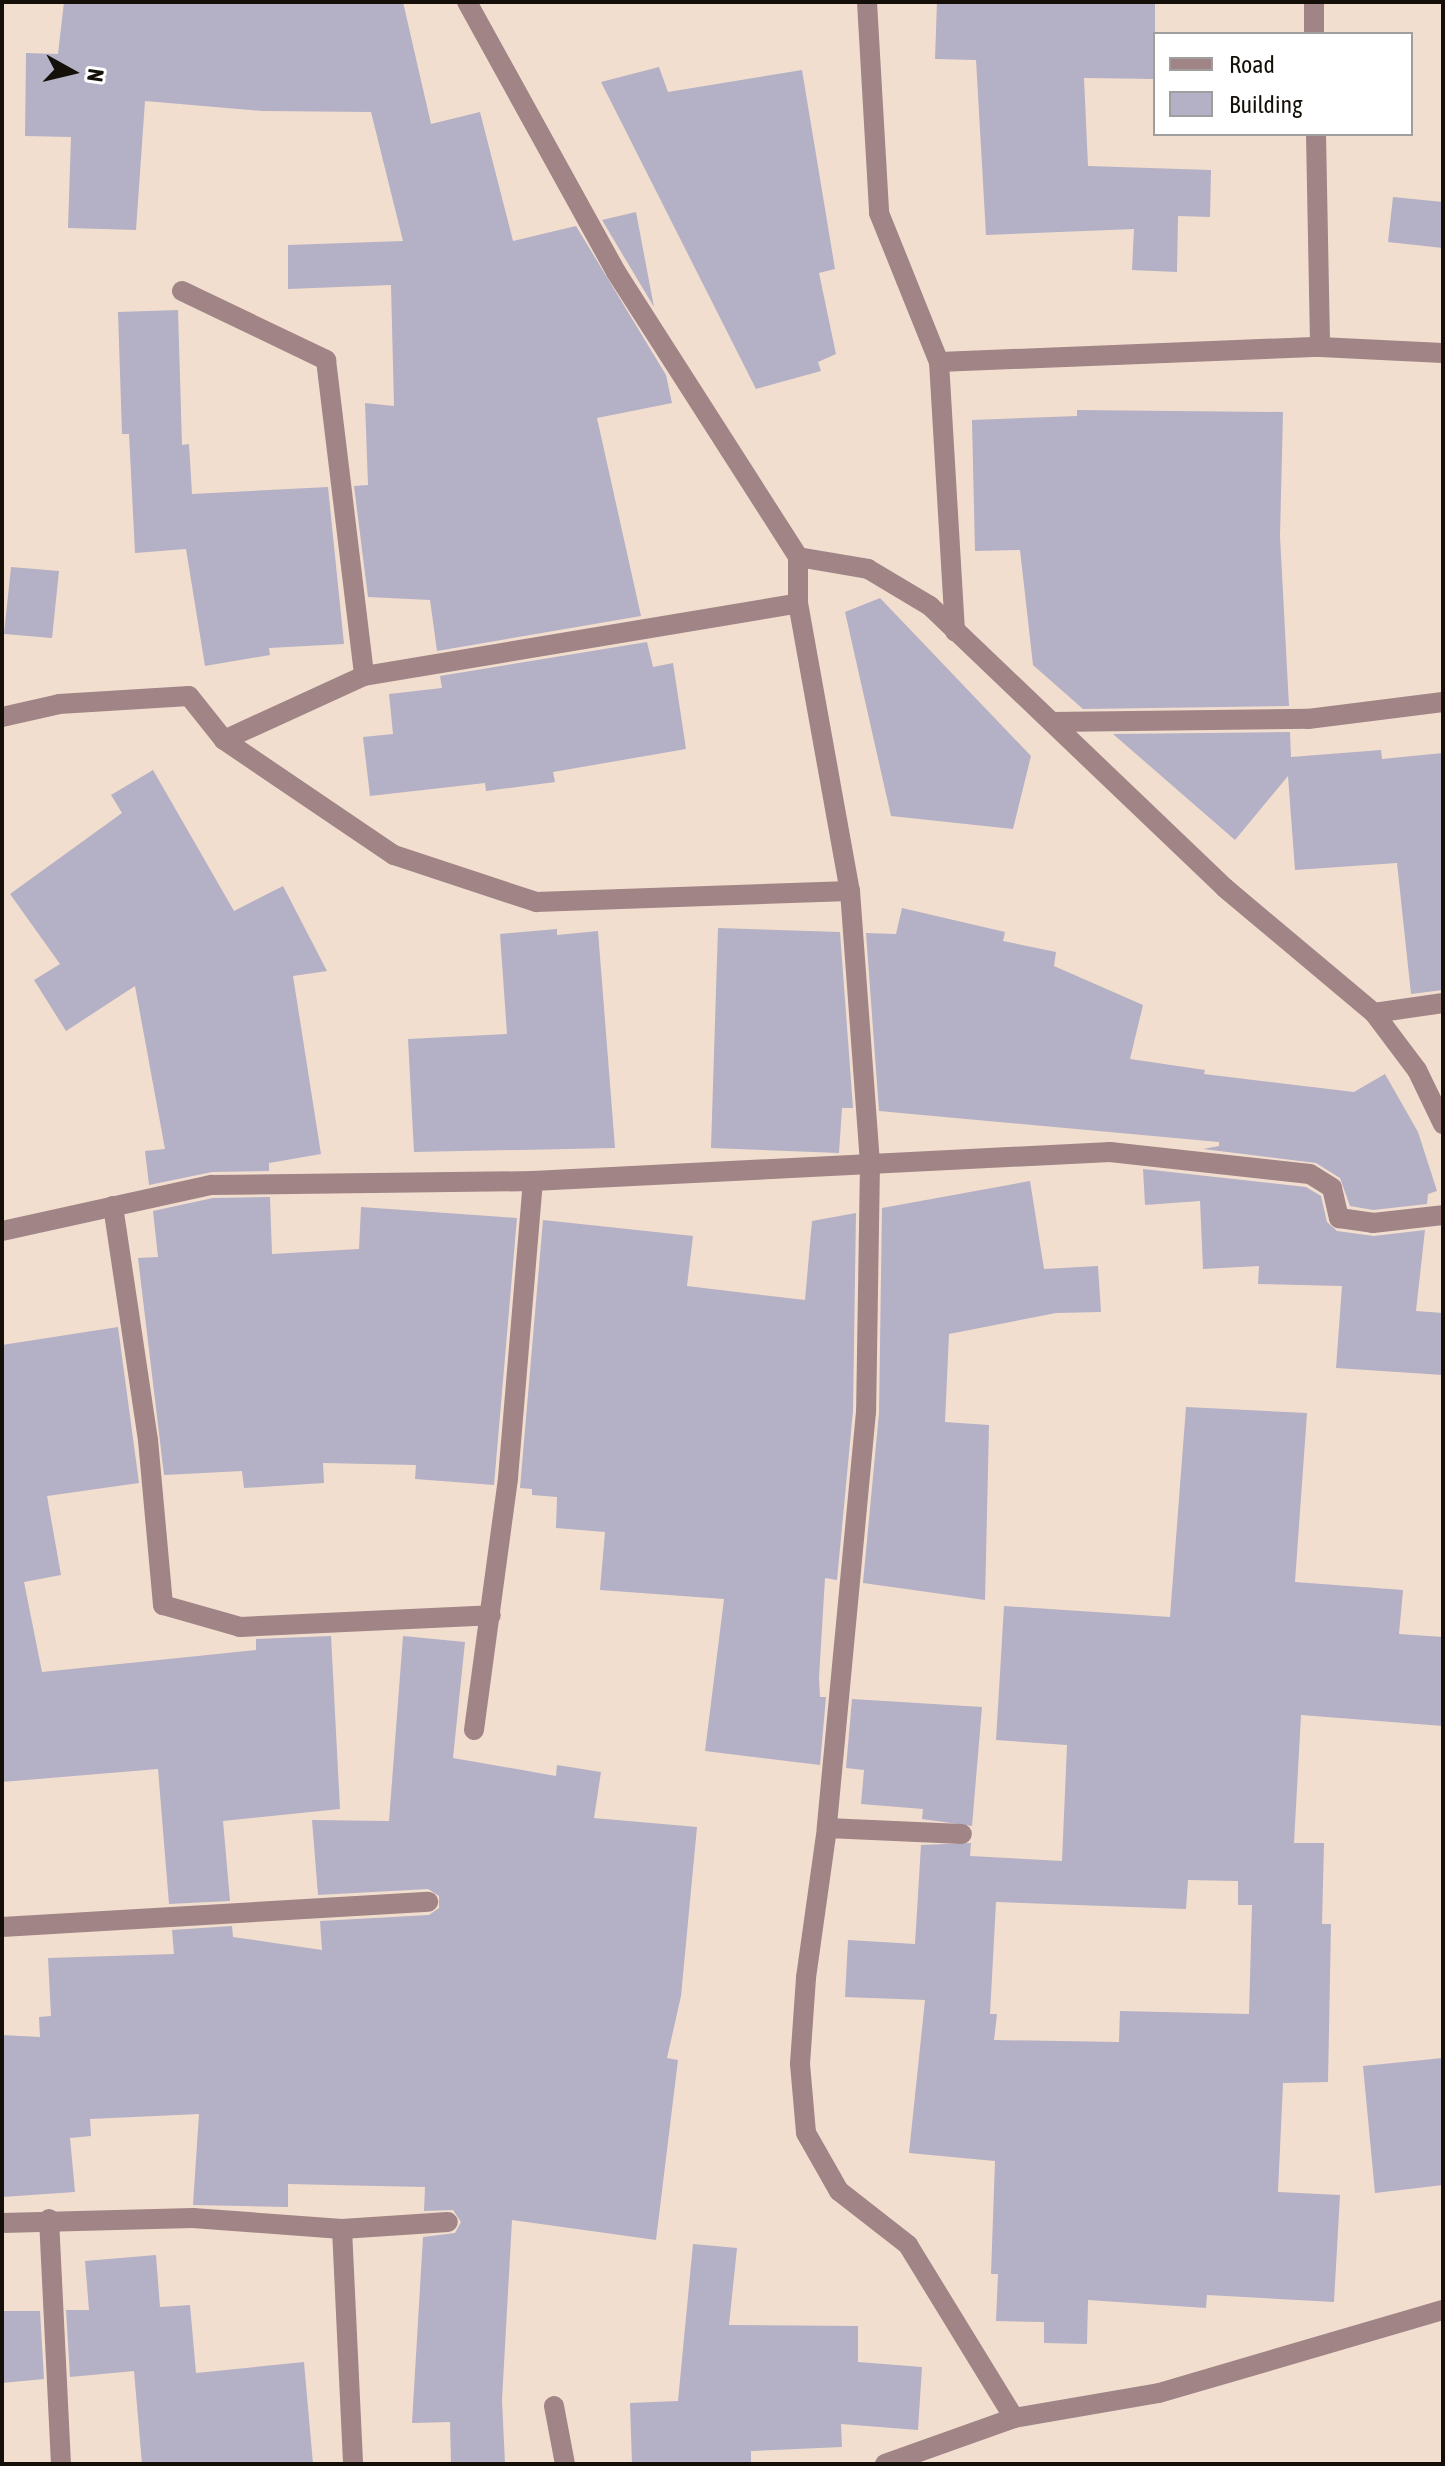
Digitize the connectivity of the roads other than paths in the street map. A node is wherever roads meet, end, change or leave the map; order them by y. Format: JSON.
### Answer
{"nodes":[{"id":1,"x":467,"y":2,"type":"edge"},
{"id":2,"x":867,"y":2,"type":"edge"},
{"id":3,"x":1314,"y":2,"type":"edge"},
{"id":4,"x":1314,"y":32,"type":"edge"},
{"id":5,"x":1316,"y":136,"type":"edge"},
{"id":6,"x":182,"y":291,"type":"dead end"},
{"id":7,"x":1320,"y":347,"type":"junction"},
{"id":8,"x":1443,"y":353,"type":"edge"},
{"id":9,"x":939,"y":362,"type":"junction"},
{"id":10,"x":798,"y":557,"type":"junction"},
{"id":11,"x":798,"y":603,"type":"junction"},
{"id":12,"x":955,"y":632,"type":"junction"},
{"id":13,"x":364,"y":676,"type":"junction"},
{"id":14,"x":1443,"y":702,"type":"edge"},
{"id":15,"x":2,"y":717,"type":"edge"},
{"id":16,"x":1052,"y":722,"type":"junction"},
{"id":17,"x":224,"y":740,"type":"junction"},
{"id":18,"x":850,"y":891,"type":"junction"},
{"id":19,"x":1443,"y":1003,"type":"edge"},
{"id":20,"x":1374,"y":1013,"type":"junction"},
{"id":21,"x":1443,"y":1124,"type":"edge"},
{"id":22,"x":870,"y":1163,"type":"junction"},
{"id":23,"x":533,"y":1181,"type":"junction"},
{"id":24,"x":113,"y":1206,"type":"junction"},
{"id":25,"x":1443,"y":1215,"type":"edge"},
{"id":26,"x":2,"y":1231,"type":"edge"},
{"id":27,"x":491,"y":1615,"type":"junction"},
{"id":28,"x":474,"y":1730,"type":"dead end"},
{"id":29,"x":827,"y":1828,"type":"junction"},
{"id":30,"x":962,"y":1834,"type":"dead end"},
{"id":31,"x":428,"y":1902,"type":"dead end"},
{"id":32,"x":2,"y":1927,"type":"edge"},
{"id":33,"x":49,"y":2219,"type":"junction"},
{"id":34,"x":448,"y":2222,"type":"dead end"},
{"id":35,"x":2,"y":2223,"type":"edge"},
{"id":36,"x":342,"y":2229,"type":"junction"},
{"id":37,"x":1443,"y":2310,"type":"edge"},
{"id":38,"x":554,"y":2406,"type":"dead end"},
{"id":39,"x":1014,"y":2418,"type":"junction"},
{"id":40,"x":61,"y":2464,"type":"edge"},
{"id":41,"x":353,"y":2464,"type":"edge"},
{"id":42,"x":565,"y":2464,"type":"edge"},
{"id":43,"x":885,"y":2464,"type":"edge"}],
"edges":[{"from":1,"to":10,"type":"street"},
{"from":2,"to":9,"type":"street"},
{"from":3,"to":4,"type":"street"},
{"from":5,"to":7,"type":"street"},
{"from":6,"to":13,"type":"street"},
{"from":7,"to":8,"type":"street"},
{"from":7,"to":9,"type":"street"},
{"from":9,"to":12,"type":"street"},
{"from":10,"to":11,"type":"street"},
{"from":10,"to":12,"type":"street"},
{"from":11,"to":13,"type":"street"},
{"from":11,"to":18,"type":"street"},
{"from":12,"to":16,"type":"street"},
{"from":13,"to":17,"type":"street"},
{"from":14,"to":16,"type":"street"},
{"from":15,"to":17,"type":"street"},
{"from":16,"to":20,"type":"street"},
{"from":17,"to":18,"type":"street"},
{"from":18,"to":22,"type":"street"},
{"from":19,"to":20,"type":"street"},
{"from":20,"to":21,"type":"street"},
{"from":22,"to":23,"type":"street"},
{"from":22,"to":25,"type":"street"},
{"from":22,"to":29,"type":"street"},
{"from":23,"to":24,"type":"street"},
{"from":23,"to":27,"type":"street"},
{"from":24,"to":26,"type":"street"},
{"from":24,"to":27,"type":"street"},
{"from":27,"to":28,"type":"street"},
{"from":29,"to":30,"type":"street"},
{"from":29,"to":39,"type":"street"},
{"from":31,"to":32,"type":"street"},
{"from":33,"to":35,"type":"street"},
{"from":33,"to":36,"type":"street"},
{"from":33,"to":40,"type":"street"},
{"from":34,"to":36,"type":"street"},
{"from":36,"to":41,"type":"street"},
{"from":37,"to":39,"type":"street"},
{"from":38,"to":42,"type":"street"},
{"from":39,"to":43,"type":"street"}]}
